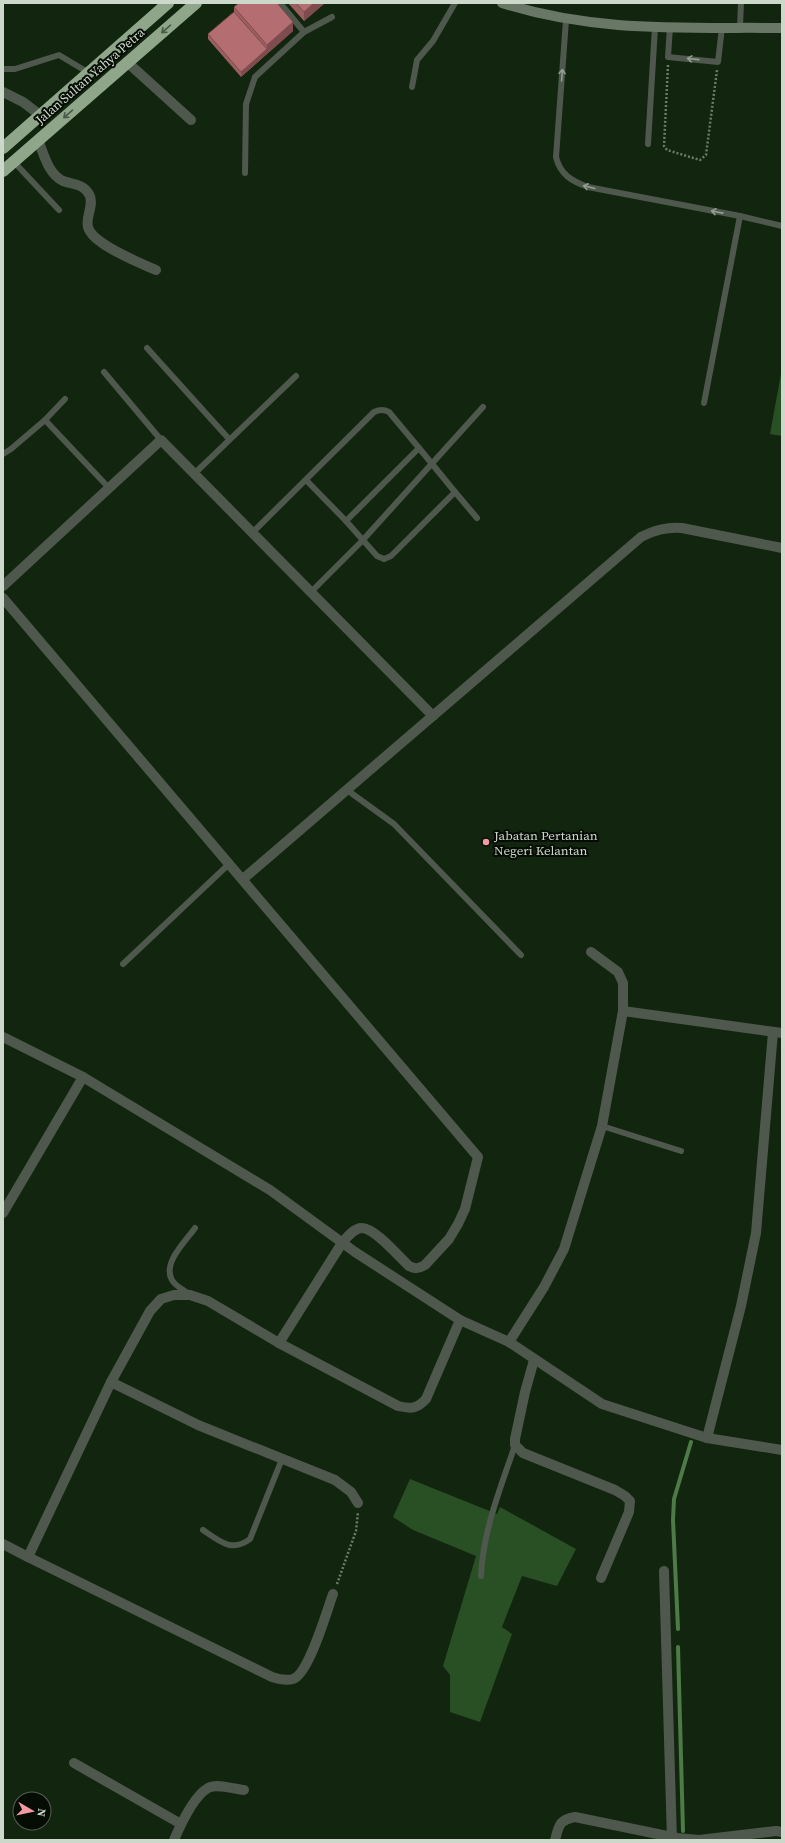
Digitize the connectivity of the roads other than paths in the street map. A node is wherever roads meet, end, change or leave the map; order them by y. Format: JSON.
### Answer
{"nodes":[{"id":1,"x":168,"y":3,"type":"edge"},
{"id":2,"x":196,"y":3,"type":"edge"},
{"id":3,"x":280,"y":3,"type":"edge"},
{"id":4,"x":455,"y":3,"type":"edge"},
{"id":5,"x":502,"y":3,"type":"edge"},
{"id":6,"x":741,"y":3,"type":"edge"},
{"id":7,"x":332,"y":18,"type":"dead end"},
{"id":8,"x":566,"y":20,"type":"junction"},
{"id":9,"x":655,"y":27,"type":"junction"},
{"id":10,"x":670,"y":27,"type":"junction"},
{"id":11,"x":722,"y":27,"type":"junction"},
{"id":12,"x":740,"y":27,"type":"junction"},
{"id":13,"x":782,"y":28,"type":"edge"},
{"id":14,"x":304,"y":32,"type":"junction"},
{"id":15,"x":128,"y":62,"type":"junction"},
{"id":16,"x":3,"y":70,"type":"edge"},
{"id":17,"x":89,"y":73,"type":"junction"},
{"id":18,"x":412,"y":86,"type":"dead end"},
{"id":19,"x":3,"y":92,"type":"edge"},
{"id":20,"x":40,"y":115,"type":"junction"},
{"id":21,"x":191,"y":120,"type":"dead end"},
{"id":22,"x":38,"y":140,"type":"junction"},
{"id":23,"x":648,"y":144,"type":"dead end"},
{"id":24,"x":3,"y":148,"type":"edge"},
{"id":25,"x":14,"y":162,"type":"junction"},
{"id":26,"x":3,"y":171,"type":"edge"},
{"id":27,"x":245,"y":173,"type":"dead end"},
{"id":28,"x":59,"y":210,"type":"dead end"},
{"id":29,"x":740,"y":216,"type":"junction"},
{"id":30,"x":782,"y":226,"type":"edge"},
{"id":31,"x":156,"y":270,"type":"dead end"},
{"id":32,"x":147,"y":348,"type":"dead end"},
{"id":33,"x":104,"y":372,"type":"dead end"},
{"id":34,"x":296,"y":376,"type":"dead end"},
{"id":35,"x":65,"y":399,"type":"dead end"},
{"id":36,"x":704,"y":403,"type":"dead end"},
{"id":37,"x":483,"y":407,"type":"dead end"},
{"id":38,"x":45,"y":420,"type":"junction"},
{"id":39,"x":230,"y":439,"type":"junction"},
{"id":40,"x":160,"y":440,"type":"junction"},
{"id":41,"x":419,"y":448,"type":"junction"},
{"id":42,"x":3,"y":454,"type":"edge"},
{"id":43,"x":433,"y":463,"type":"junction"},
{"id":44,"x":194,"y":474,"type":"junction"},
{"id":45,"x":306,"y":480,"type":"junction"},
{"id":46,"x":109,"y":488,"type":"junction"},
{"id":47,"x":455,"y":492,"type":"junction"},
{"id":48,"x":477,"y":518,"type":"dead end"},
{"id":49,"x":346,"y":521,"type":"junction"},
{"id":50,"x":252,"y":533,"type":"junction"},
{"id":51,"x":362,"y":541,"type":"junction"},
{"id":52,"x":782,"y":548,"type":"edge"},
{"id":53,"x":3,"y":586,"type":"edge"},
{"id":54,"x":311,"y":592,"type":"junction"},
{"id":55,"x":3,"y":598,"type":"edge"},
{"id":56,"x":433,"y":716,"type":"junction"},
{"id":57,"x":347,"y":790,"type":"junction"},
{"id":58,"x":229,"y":864,"type":"junction"},
{"id":59,"x":243,"y":879,"type":"junction"},
{"id":60,"x":591,"y":952,"type":"dead end"},
{"id":61,"x":521,"y":956,"type":"dead end"},
{"id":62,"x":124,"y":964,"type":"dead end"},
{"id":63,"x":623,"y":1012,"type":"junction"},
{"id":64,"x":778,"y":1032,"type":"edge"},
{"id":65,"x":3,"y":1037,"type":"edge"},
{"id":66,"x":83,"y":1077,"type":"junction"},
{"id":67,"x":602,"y":1126,"type":"junction"},
{"id":68,"x":681,"y":1151,"type":"dead end"},
{"id":69,"x":3,"y":1213,"type":"edge"},
{"id":70,"x":195,"y":1228,"type":"dead end"},
{"id":71,"x":342,"y":1243,"type":"junction"},
{"id":72,"x":190,"y":1296,"type":"junction"},
{"id":73,"x":460,"y":1320,"type":"junction"},
{"id":74,"x":509,"y":1342,"type":"junction"},
{"id":75,"x":278,"y":1343,"type":"junction"},
{"id":76,"x":534,"y":1360,"type":"junction"},
{"id":77,"x":111,"y":1382,"type":"junction"},
{"id":78,"x":708,"y":1438,"type":"junction"},
{"id":79,"x":515,"y":1445,"type":"junction"},
{"id":80,"x":782,"y":1450,"type":"edge"},
{"id":81,"x":282,"y":1459,"type":"junction"},
{"id":82,"x":358,"y":1503,"type":"road end"},
{"id":83,"x":203,"y":1530,"type":"dead end"},
{"id":84,"x":3,"y":1544,"type":"edge"},
{"id":85,"x":28,"y":1557,"type":"junction"},
{"id":86,"x":664,"y":1571,"type":"dead end"},
{"id":87,"x":481,"y":1576,"type":"dead end"},
{"id":88,"x":601,"y":1578,"type":"dead end"},
{"id":89,"x":333,"y":1594,"type":"road end"},
{"id":90,"x":74,"y":1763,"type":"dead end"},
{"id":91,"x":244,"y":1790,"type":"dead end"},
{"id":92,"x":181,"y":1824,"type":"junction"},
{"id":93,"x":782,"y":1832,"type":"edge"},
{"id":94,"x":671,"y":1838,"type":"edge"},
{"id":95,"x":174,"y":1840,"type":"edge"},
{"id":96,"x":555,"y":1840,"type":"edge"}],
"edges":[{"from":1,"to":17,"type":"highway","name":"Jalan Sultan Yahya Petra"},
{"from":2,"to":15,"type":"highway","name":"Jalan Sultan Yahya Petra","one_way":true},
{"from":3,"to":14,"type":"lane"},
{"from":4,"to":18,"type":"lane"},
{"from":5,"to":8,"type":"main road"},
{"from":6,"to":12,"type":"lane"},
{"from":7,"to":14,"type":"lane"},
{"from":8,"to":9,"type":"main road"},
{"from":29,"to":8,"type":"lane","one_way":true},
{"from":9,"to":10,"type":"main road"},
{"from":9,"to":23,"type":"lane"},
{"from":10,"to":11,"type":"main road"},
{"from":11,"to":10,"type":"lane","one_way":true},
{"from":11,"to":12,"type":"main road"},
{"from":12,"to":13,"type":"main road"},
{"from":14,"to":27,"type":"lane"},
{"from":15,"to":21,"type":"street"},
{"from":15,"to":22,"type":"highway","name":"Jalan Sultan Yahya Petra","one_way":true},
{"from":16,"to":17,"type":"lane"},
{"from":17,"to":20,"type":"highway","name":"Jalan Sultan Yahya Petra"},
{"from":19,"to":20,"type":"street"},
{"from":20,"to":24,"type":"highway","name":"Jalan Sultan Yahya Petra"},
{"from":22,"to":25,"type":"highway","name":"Jalan Sultan Yahya Petra"},
{"from":22,"to":31,"type":"street"},
{"from":25,"to":26,"type":"highway","name":"Jalan Sultan Yahya Petra"},
{"from":25,"to":28,"type":"lane"},
{"from":29,"to":30,"type":"lane"},
{"from":29,"to":36,"type":"lane"},
{"from":32,"to":39,"type":"lane"},
{"from":33,"to":40,"type":"lane"},
{"from":34,"to":39,"type":"lane"},
{"from":35,"to":38,"type":"lane"},
{"from":37,"to":43,"type":"lane"},
{"from":38,"to":42,"type":"lane"},
{"from":38,"to":46,"type":"lane"},
{"from":39,"to":44,"type":"lane"},
{"from":40,"to":44,"type":"street"},
{"from":40,"to":46,"type":"street"},
{"from":41,"to":43,"type":"lane"},
{"from":41,"to":45,"type":"lane"},
{"from":41,"to":49,"type":"lane"},
{"from":43,"to":47,"type":"lane"},
{"from":43,"to":51,"type":"lane"},
{"from":44,"to":50,"type":"street"},
{"from":45,"to":49,"type":"lane"},
{"from":45,"to":50,"type":"lane"},
{"from":46,"to":53,"type":"street"},
{"from":47,"to":48,"type":"lane"},
{"from":47,"to":51,"type":"lane"},
{"from":49,"to":51,"type":"lane"},
{"from":50,"to":54,"type":"street"},
{"from":51,"to":54,"type":"lane"},
{"from":52,"to":56,"type":"street"},
{"from":54,"to":56,"type":"street"},
{"from":55,"to":58,"type":"street"},
{"from":56,"to":57,"type":"street"},
{"from":57,"to":59,"type":"street"},
{"from":57,"to":61,"type":"lane"},
{"from":58,"to":59,"type":"street"},
{"from":58,"to":62,"type":"lane"},
{"from":59,"to":71,"type":"street"},
{"from":60,"to":63,"type":"street"},
{"from":63,"to":64,"type":"street"},
{"from":63,"to":67,"type":"street"},
{"from":64,"to":78,"type":"street"},
{"from":65,"to":66,"type":"street"},
{"from":66,"to":69,"type":"street"},
{"from":66,"to":71,"type":"street"},
{"from":67,"to":68,"type":"lane"},
{"from":67,"to":74,"type":"street"},
{"from":70,"to":72,"type":"lane"},
{"from":71,"to":73,"type":"street"},
{"from":71,"to":75,"type":"street"},
{"from":72,"to":75,"type":"street"},
{"from":72,"to":77,"type":"street"},
{"from":73,"to":74,"type":"street"},
{"from":73,"to":75,"type":"street"},
{"from":74,"to":76,"type":"street"},
{"from":76,"to":78,"type":"street"},
{"from":76,"to":79,"type":"street"},
{"from":77,"to":81,"type":"street"},
{"from":77,"to":85,"type":"street"},
{"from":78,"to":80,"type":"street"},
{"from":79,"to":87,"type":"lane"},
{"from":79,"to":88,"type":"street"},
{"from":81,"to":82,"type":"street"},
{"from":81,"to":83,"type":"lane"},
{"from":84,"to":85,"type":"street"},
{"from":85,"to":89,"type":"street"},
{"from":86,"to":94,"type":"street"},
{"from":90,"to":92,"type":"street"},
{"from":91,"to":92,"type":"street"},
{"from":92,"to":95,"type":"street"},
{"from":93,"to":94,"type":"street"},
{"from":94,"to":96,"type":"street"}]}
